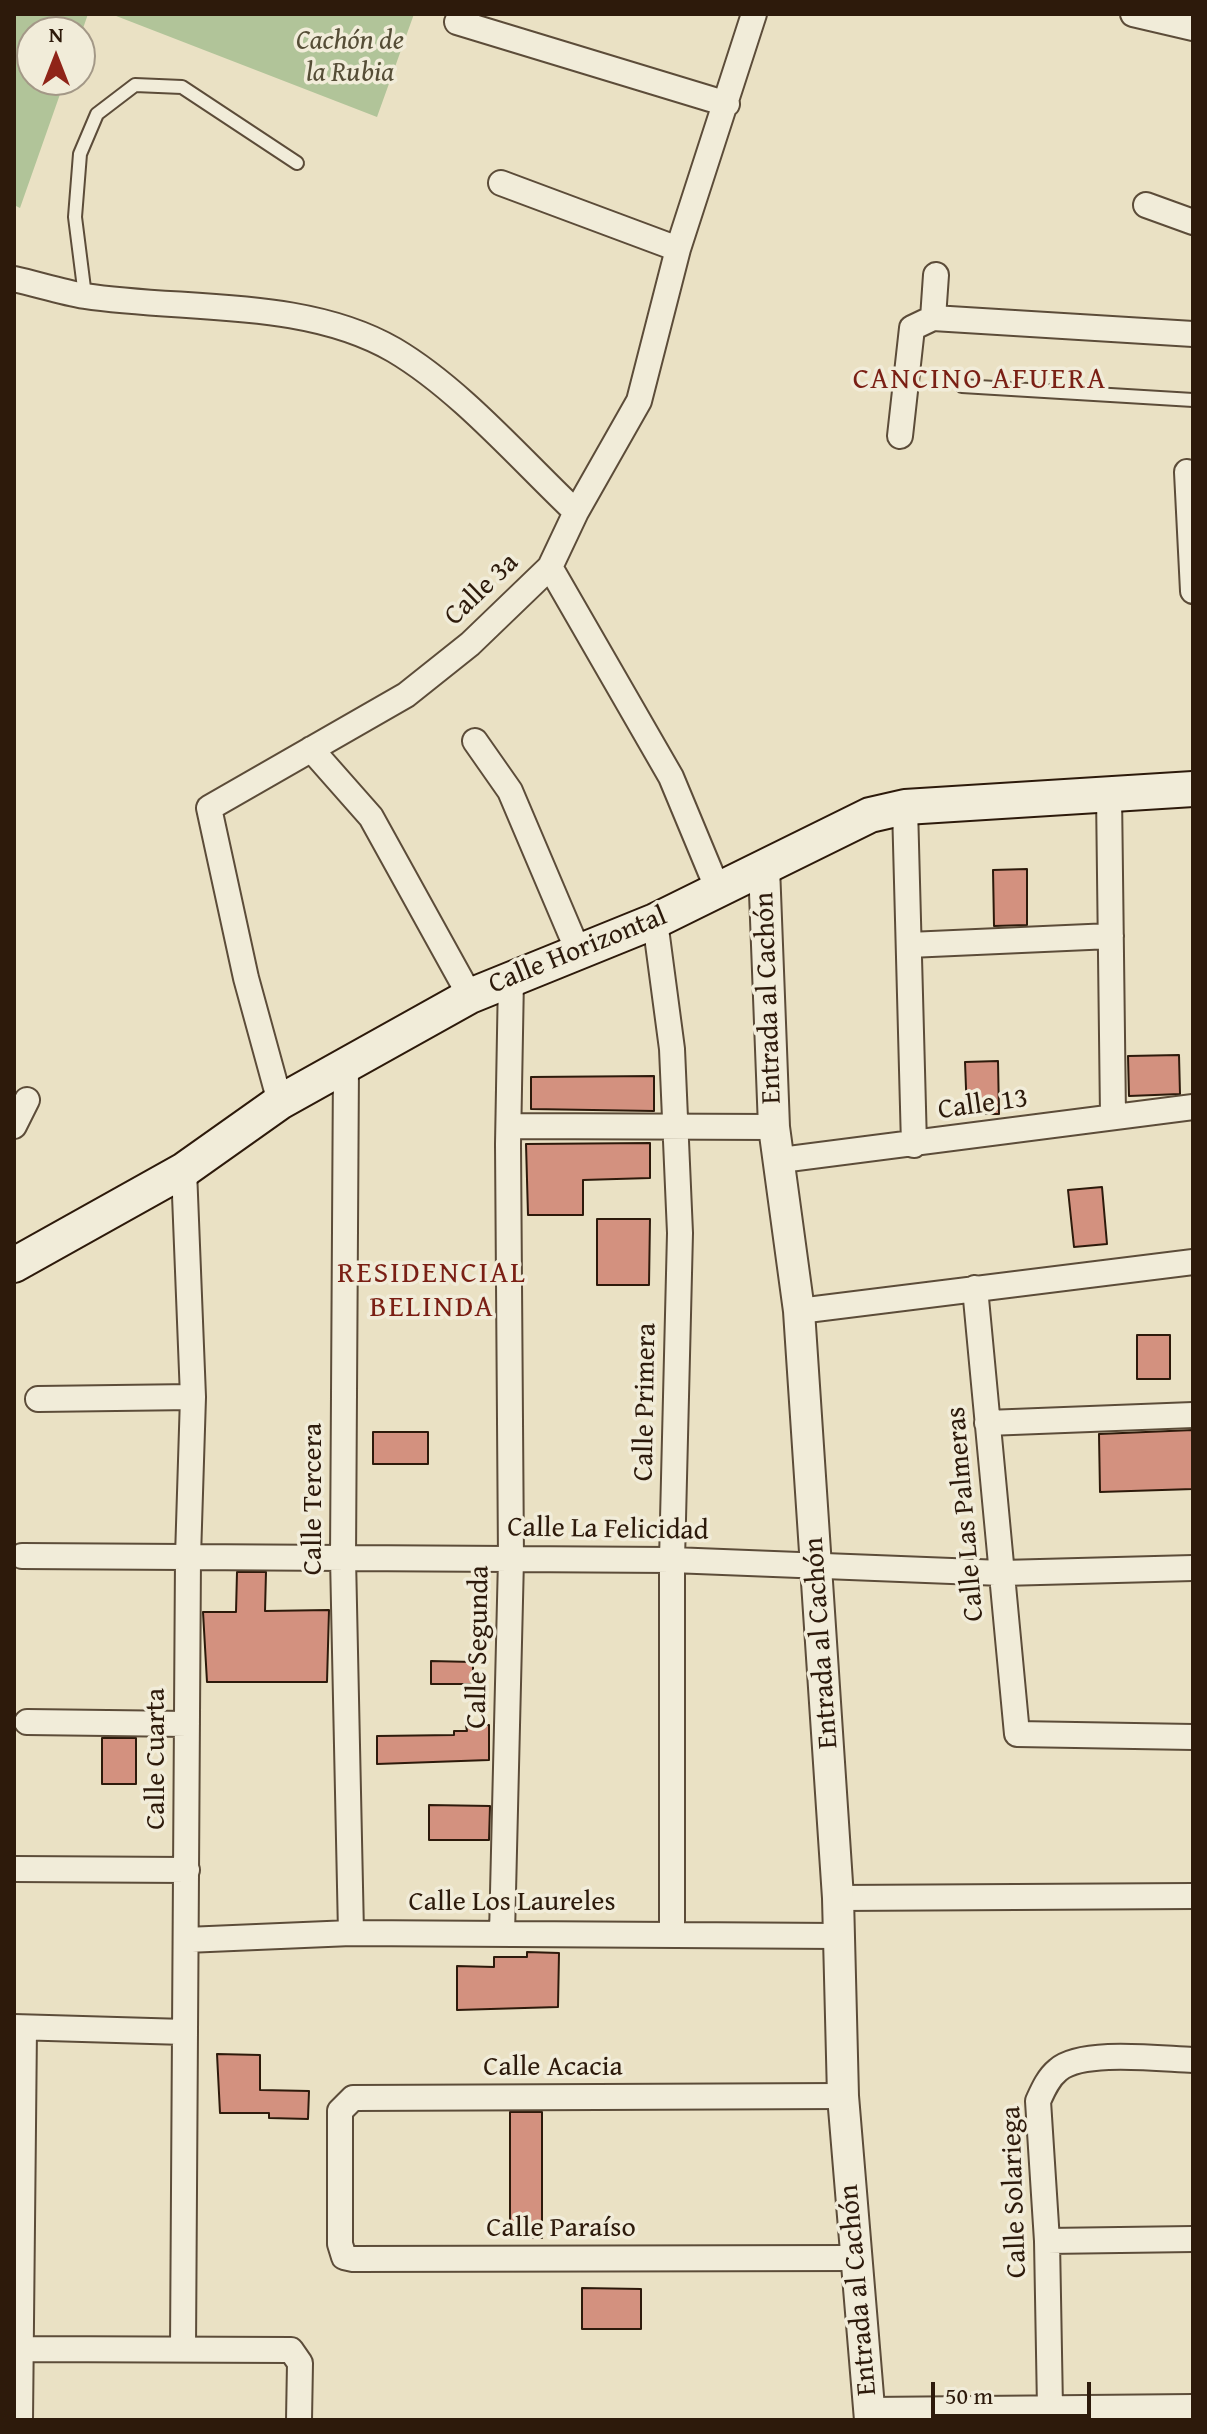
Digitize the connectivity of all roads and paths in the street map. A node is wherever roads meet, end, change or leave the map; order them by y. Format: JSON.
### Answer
{"nodes":[{"id":1,"x":754,"y":14,"type":"edge"},
{"id":2,"x":1133,"y":14,"type":"edge"},
{"id":3,"x":457,"y":22,"type":"dead end"},
{"id":4,"x":1193,"y":28,"type":"edge"},
{"id":5,"x":727,"y":104,"type":"junction"},
{"id":6,"x":297,"y":163,"type":"dead end"},
{"id":7,"x":501,"y":183,"type":"dead end"},
{"id":8,"x":1146,"y":205,"type":"dead end"},
{"id":9,"x":1193,"y":222,"type":"edge"},
{"id":10,"x":678,"y":249,"type":"junction"},
{"id":11,"x":936,"y":275,"type":"dead end"},
{"id":12,"x":14,"y":279,"type":"edge"},
{"id":13,"x":85,"y":296,"type":"junction"},
{"id":14,"x":933,"y":318,"type":"junction"},
{"id":15,"x":1193,"y":334,"type":"edge"},
{"id":16,"x":962,"y":386,"type":"dead end"},
{"id":17,"x":1193,"y":400,"type":"edge"},
{"id":18,"x":900,"y":436,"type":"dead end"},
{"id":19,"x":1187,"y":472,"type":"dead end"},
{"id":20,"x":576,"y":512,"type":"junction"},
{"id":21,"x":550,"y":567,"type":"junction"},
{"id":22,"x":1193,"y":591,"type":"edge"},
{"id":23,"x":475,"y":741,"type":"dead end"},
{"id":24,"x":311,"y":749,"type":"junction"},
{"id":25,"x":1193,"y":789,"type":"edge"},
{"id":26,"x":1109,"y":794,"type":"junction"},
{"id":27,"x":905,"y":807,"type":"junction"},
{"id":28,"x":764,"y":867,"type":"junction"},
{"id":29,"x":718,"y":890,"type":"junction"},
{"id":30,"x":655,"y":921,"type":"junction"},
{"id":31,"x":1111,"y":936,"type":"junction"},
{"id":32,"x":909,"y":945,"type":"junction"},
{"id":33,"x":578,"y":951,"type":"junction"},
{"id":34,"x":511,"y":978,"type":"junction"},
{"id":35,"x":470,"y":996,"type":"junction"},
{"id":36,"x":346,"y":1065,"type":"junction"},
{"id":37,"x":27,"y":1100,"type":"dead end"},
{"id":38,"x":280,"y":1102,"type":"junction"},
{"id":39,"x":1193,"y":1107,"type":"edge"},
{"id":40,"x":1113,"y":1116,"type":"junction"},
{"id":41,"x":14,"y":1126,"type":"edge"},
{"id":42,"x":509,"y":1126,"type":"junction"},
{"id":43,"x":774,"y":1127,"type":"junction"},
{"id":44,"x":675,"y":1129,"type":"junction"},
{"id":45,"x":914,"y":1145,"type":"junction"},
{"id":46,"x":781,"y":1160,"type":"junction"},
{"id":47,"x":184,"y":1170,"type":"junction"},
{"id":48,"x":1193,"y":1262,"type":"edge"},
{"id":49,"x":14,"y":1265,"type":"edge"},
{"id":50,"x":975,"y":1288,"type":"junction"},
{"id":51,"x":799,"y":1311,"type":"junction"},
{"id":52,"x":193,"y":1397,"type":"junction"},
{"id":53,"x":38,"y":1399,"type":"dead end"},
{"id":54,"x":1193,"y":1415,"type":"edge"},
{"id":55,"x":987,"y":1423,"type":"junction"},
{"id":56,"x":22,"y":1556,"type":"dead end"},
{"id":57,"x":188,"y":1557,"type":"junction"},
{"id":58,"x":343,"y":1558,"type":"junction"},
{"id":59,"x":511,"y":1559,"type":"junction"},
{"id":60,"x":672,"y":1560,"type":"junction"},
{"id":61,"x":818,"y":1564,"type":"junction"},
{"id":62,"x":1193,"y":1568,"type":"edge"},
{"id":63,"x":1002,"y":1573,"type":"junction"},
{"id":64,"x":27,"y":1722,"type":"dead end"},
{"id":65,"x":187,"y":1724,"type":"junction"},
{"id":66,"x":1193,"y":1737,"type":"edge"},
{"id":67,"x":14,"y":1869,"type":"edge"},
{"id":68,"x":187,"y":1870,"type":"junction"},
{"id":69,"x":1193,"y":1896,"type":"edge"},
{"id":70,"x":838,"y":1898,"type":"junction"},
{"id":71,"x":351,"y":1933,"type":"junction"},
{"id":72,"x":502,"y":1934,"type":"junction"},
{"id":73,"x":672,"y":1934,"type":"junction"},
{"id":74,"x":838,"y":1936,"type":"junction"},
{"id":75,"x":186,"y":1940,"type":"junction"},
{"id":76,"x":19,"y":2028,"type":"edge"},
{"id":77,"x":185,"y":2032,"type":"junction"},
{"id":78,"x":1193,"y":2060,"type":"edge"},
{"id":79,"x":843,"y":2096,"type":"junction"},
{"id":80,"x":340,"y":2182,"type":"joint"},
{"id":81,"x":1193,"y":2239,"type":"edge"},
{"id":82,"x":1047,"y":2241,"type":"junction"},
{"id":83,"x":854,"y":2258,"type":"junction"},
{"id":84,"x":183,"y":2348,"type":"junction"},
{"id":85,"x":21,"y":2349,"type":"junction"},
{"id":86,"x":1193,"y":2407,"type":"edge"},
{"id":87,"x":1050,"y":2408,"type":"junction"},
{"id":88,"x":870,"y":2415,"type":"edge"},
{"id":89,"x":20,"y":2420,"type":"edge"},
{"id":90,"x":299,"y":2420,"type":"edge"}],
"edges":[{"from":1,"to":5,"type":"street","name":"Calle 3a"},
{"from":2,"to":4,"type":"street"},
{"from":3,"to":5,"type":"street"},
{"from":5,"to":10,"type":"street","name":"Calle 3a"},
{"from":6,"to":13,"type":"lane"},
{"from":7,"to":10,"type":"street"},
{"from":8,"to":9,"type":"street"},
{"from":10,"to":20,"type":"street","name":"Calle 3a"},
{"from":11,"to":14,"type":"street"},
{"from":12,"to":13,"type":"street"},
{"from":13,"to":20,"type":"street"},
{"from":14,"to":15,"type":"street"},
{"from":14,"to":18,"type":"street"},
{"from":16,"to":17,"type":"lane"},
{"from":19,"to":22,"type":"street"},
{"from":20,"to":21,"type":"street","name":"Calle 3a"},
{"from":21,"to":24,"type":"street","name":"Calle 3a"},
{"from":21,"to":29,"type":"street"},
{"from":23,"to":33,"type":"street"},
{"from":24,"to":35,"type":"street"},
{"from":24,"to":38,"type":"street","name":"Calle 3a"},
{"from":25,"to":26,"type":"main road","name":"Calle Horizontal"},
{"from":26,"to":27,"type":"main road","name":"Calle Horizontal"},
{"from":26,"to":31,"type":"street"},
{"from":27,"to":28,"type":"main road","name":"Calle Horizontal"},
{"from":27,"to":32,"type":"street"},
{"from":28,"to":29,"type":"main road","name":"Calle Horizontal"},
{"from":28,"to":43,"type":"street","name":"Entrada al Cachón"},
{"from":29,"to":30,"type":"main road","name":"Calle Horizontal"},
{"from":30,"to":33,"type":"main road","name":"Calle Horizontal"},
{"from":30,"to":44,"type":"street","name":"Calle Primera"},
{"from":31,"to":32,"type":"street"},
{"from":31,"to":40,"type":"street"},
{"from":32,"to":45,"type":"street"},
{"from":33,"to":34,"type":"main road","name":"Calle Horizontal"},
{"from":34,"to":35,"type":"main road","name":"Calle Horizontal"},
{"from":34,"to":42,"type":"street","name":"Calle Segunda"},
{"from":35,"to":36,"type":"main road","name":"Calle Horizontal"},
{"from":36,"to":38,"type":"main road","name":"Calle Horizontal"},
{"from":36,"to":58,"type":"street","name":"Calle Tercera"},
{"from":37,"to":41,"type":"street"},
{"from":38,"to":47,"type":"main road","name":"Calle Horizontal"},
{"from":39,"to":40,"type":"street","name":"Calle 13"},
{"from":40,"to":45,"type":"street","name":"Calle 13"},
{"from":42,"to":44,"type":"street"},
{"from":42,"to":59,"type":"street","name":"Calle Segunda"},
{"from":43,"to":44,"type":"street"},
{"from":43,"to":46,"type":"street","name":"Entrada al Cachón"},
{"from":44,"to":60,"type":"street","name":"Calle Primera"},
{"from":45,"to":46,"type":"street","name":"Calle 13"},
{"from":46,"to":51,"type":"street","name":"Entrada al Cachón"},
{"from":47,"to":49,"type":"main road","name":"Calle Horizontal"},
{"from":47,"to":52,"type":"street","name":"Calle Cuarta"},
{"from":48,"to":50,"type":"street"},
{"from":50,"to":51,"type":"street"},
{"from":50,"to":55,"type":"street","name":"Calle Las Palmeras"},
{"from":51,"to":61,"type":"street","name":"Entrada al Cachón"},
{"from":52,"to":53,"type":"street"},
{"from":52,"to":57,"type":"street","name":"Calle Cuarta"},
{"from":54,"to":55,"type":"street"},
{"from":55,"to":63,"type":"street","name":"Calle Las Palmeras"},
{"from":56,"to":57,"type":"street","name":"Calle La Felicidad"},
{"from":57,"to":58,"type":"street","name":"Calle La Felicidad"},
{"from":57,"to":65,"type":"street","name":"Calle Cuarta"},
{"from":58,"to":59,"type":"street","name":"Calle La Felicidad"},
{"from":58,"to":71,"type":"street","name":"Calle Tercera"},
{"from":59,"to":60,"type":"street","name":"Calle La Felicidad"},
{"from":59,"to":72,"type":"street","name":"Calle Segunda"},
{"from":60,"to":61,"type":"street","name":"Calle La Felicidad"},
{"from":60,"to":73,"type":"street","name":"Calle Primera"},
{"from":61,"to":63,"type":"street","name":"Calle La Felicidad"},
{"from":61,"to":70,"type":"street","name":"Entrada al Cachón"},
{"from":62,"to":63,"type":"street","name":"Calle La Felicidad"},
{"from":63,"to":66,"type":"street","name":"Calle Las Palmeras"},
{"from":64,"to":65,"type":"street"},
{"from":65,"to":68,"type":"street","name":"Calle Cuarta"},
{"from":67,"to":68,"type":"street"},
{"from":68,"to":75,"type":"street","name":"Calle Cuarta"},
{"from":69,"to":70,"type":"street"},
{"from":70,"to":74,"type":"street","name":"Entrada al Cachón"},
{"from":71,"to":72,"type":"street","name":"Calle Los Laureles"},
{"from":71,"to":75,"type":"street","name":"Calle Los Laureles"},
{"from":72,"to":73,"type":"street","name":"Calle Los Laureles"},
{"from":73,"to":74,"type":"street","name":"Calle Los Laureles"},
{"from":74,"to":79,"type":"street","name":"Entrada al Cachón"},
{"from":75,"to":77,"type":"street","name":"Calle Cuarta"},
{"from":76,"to":77,"type":"street"},
{"from":76,"to":85,"type":"street"},
{"from":77,"to":84,"type":"street","name":"Calle Cuarta"},
{"from":78,"to":82,"type":"street","name":"Calle Solariega"},
{"from":79,"to":80,"type":"street","name":"Calle Acacia"},
{"from":79,"to":83,"type":"street","name":"Entrada al Cachón"},
{"from":80,"to":83,"type":"street","name":"Calle Paraíso"},
{"from":81,"to":82,"type":"street"},
{"from":82,"to":87,"type":"street","name":"Calle Solariega"},
{"from":83,"to":88,"type":"street","name":"Entrada al Cachón"},
{"from":84,"to":85,"type":"street"},
{"from":84,"to":90,"type":"street"},
{"from":85,"to":89,"type":"street"},
{"from":86,"to":87,"type":"street"},
{"from":87,"to":88,"type":"street"}]}
